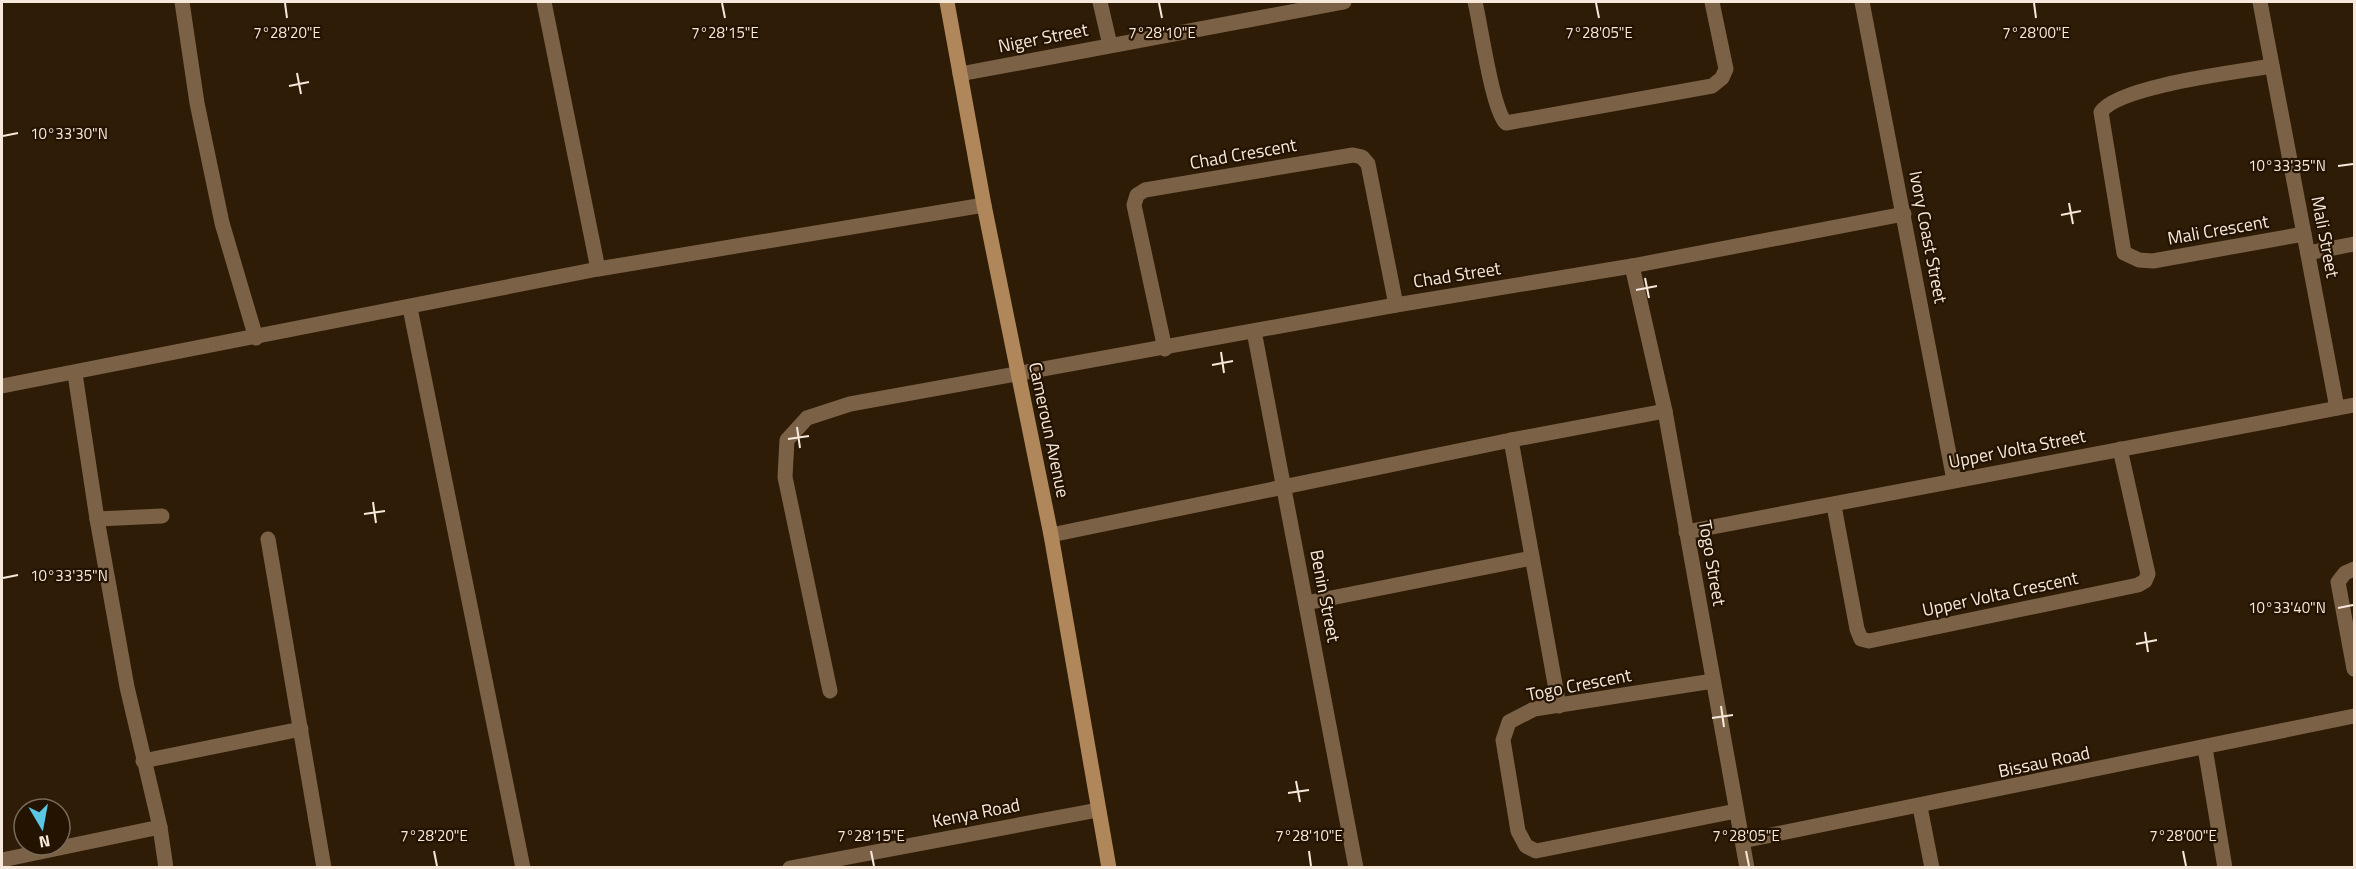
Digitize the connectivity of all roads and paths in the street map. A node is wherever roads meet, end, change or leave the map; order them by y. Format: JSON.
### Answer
{"nodes":[{"id":1,"x":182,"y":2,"type":"edge"},
{"id":2,"x":544,"y":2,"type":"edge"},
{"id":3,"x":946,"y":2,"type":"edge"},
{"id":4,"x":1100,"y":2,"type":"edge"},
{"id":5,"x":1344,"y":2,"type":"edge"},
{"id":6,"x":1475,"y":2,"type":"edge"},
{"id":7,"x":1712,"y":2,"type":"edge"},
{"id":8,"x":1862,"y":2,"type":"edge"},
{"id":9,"x":2260,"y":2,"type":"edge"},
{"id":10,"x":1298,"y":6,"type":"edge"},
{"id":11,"x":1110,"y":45,"type":"junction"},
{"id":12,"x":2272,"y":66,"type":"junction"},
{"id":13,"x":960,"y":74,"type":"junction"},
{"id":14,"x":984,"y":205,"type":"junction"},
{"id":15,"x":1904,"y":214,"type":"junction"},
{"id":16,"x":2304,"y":234,"type":"junction"},
{"id":17,"x":2355,"y":244,"type":"edge"},
{"id":18,"x":2308,"y":254,"type":"junction"},
{"id":19,"x":1632,"y":266,"type":"junction"},
{"id":20,"x":598,"y":269,"type":"junction"},
{"id":21,"x":1396,"y":305,"type":"junction"},
{"id":22,"x":410,"y":308,"type":"junction"},
{"id":23,"x":1254,"y":331,"type":"junction"},
{"id":24,"x":256,"y":338,"type":"junction"},
{"id":25,"x":1165,"y":349,"type":"junction"},
{"id":26,"x":75,"y":374,"type":"junction"},
{"id":27,"x":1018,"y":375,"type":"junction"},
{"id":28,"x":2,"y":386,"type":"edge"},
{"id":29,"x":2355,"y":405,"type":"edge"},
{"id":30,"x":2337,"y":408,"type":"junction"},
{"id":31,"x":1665,"y":411,"type":"junction"},
{"id":32,"x":1511,"y":440,"type":"junction"},
{"id":33,"x":2120,"y":449,"type":"junction"},
{"id":34,"x":1954,"y":480,"type":"junction"},
{"id":35,"x":1285,"y":489,"type":"junction"},
{"id":36,"x":1834,"y":506,"type":"junction"},
{"id":37,"x":162,"y":516,"type":"dead end"},
{"id":38,"x":97,"y":519,"type":"junction"},
{"id":39,"x":1686,"y":532,"type":"junction"},
{"id":40,"x":1051,"y":535,"type":"junction"},
{"id":41,"x":268,"y":539,"type":"dead end"},
{"id":42,"x":1532,"y":558,"type":"junction"},
{"id":43,"x":2355,"y":569,"type":"edge"},
{"id":44,"x":1306,"y":603,"type":"junction"},
{"id":45,"x":2355,"y":669,"type":"edge"},
{"id":46,"x":1713,"y":681,"type":"junction"},
{"id":47,"x":830,"y":691,"type":"dead end"},
{"id":48,"x":1559,"y":706,"type":"junction"},
{"id":49,"x":2355,"y":716,"type":"edge"},
{"id":50,"x":301,"y":729,"type":"junction"},
{"id":51,"x":2205,"y":748,"type":"junction"},
{"id":52,"x":143,"y":760,"type":"junction"},
{"id":53,"x":1920,"y":807,"type":"junction"},
{"id":54,"x":1098,"y":810,"type":"junction"},
{"id":55,"x":1736,"y":811,"type":"junction"},
{"id":56,"x":160,"y":826,"type":"junction"},
{"id":57,"x":1742,"y":842,"type":"junction"},
{"id":58,"x":2,"y":860,"type":"edge"},
{"id":59,"x":166,"y":867,"type":"edge"},
{"id":60,"x":324,"y":867,"type":"edge"},
{"id":61,"x":523,"y":867,"type":"edge"},
{"id":62,"x":790,"y":867,"type":"edge"},
{"id":63,"x":1109,"y":867,"type":"edge"},
{"id":64,"x":1356,"y":867,"type":"edge"},
{"id":65,"x":1747,"y":867,"type":"edge"},
{"id":66,"x":1932,"y":867,"type":"edge"},
{"id":67,"x":2225,"y":867,"type":"edge"}],
"edges":[{"from":1,"to":24,"type":"street"},
{"from":2,"to":20,"type":"street"},
{"from":3,"to":13,"type":"street","name":"Cameroun Avenue"},
{"from":4,"to":11,"type":"street"},
{"from":5,"to":10,"type":"street","name":"Niger Street"},
{"from":6,"to":7,"type":"street"},
{"from":8,"to":15,"type":"street","name":"Ivory Coast Street"},
{"from":9,"to":12,"type":"street","name":"Mali Street"},
{"from":10,"to":11,"type":"street","name":"Niger Street"},
{"from":11,"to":13,"type":"street","name":"Niger Street"},
{"from":12,"to":16,"type":"street","name":"Mali Street"},
{"from":12,"to":16,"type":"street","name":"Mali Crescent"},
{"from":13,"to":14,"type":"street","name":"Cameroun Avenue"},
{"from":14,"to":20,"type":"street"},
{"from":14,"to":27,"type":"street","name":"Cameroun Avenue"},
{"from":15,"to":19,"type":"street","name":"Chad Street"},
{"from":15,"to":34,"type":"street","name":"Ivory Coast Street"},
{"from":16,"to":18,"type":"street","name":"Mali Street"},
{"from":17,"to":18,"type":"street"},
{"from":18,"to":30,"type":"street","name":"Mali Street"},
{"from":19,"to":21,"type":"street","name":"Chad Street"},
{"from":19,"to":31,"type":"street","name":"Togo Street"},
{"from":20,"to":22,"type":"street"},
{"from":21,"to":23,"type":"street","name":"Chad Street"},
{"from":21,"to":25,"type":"street","name":"Chad Crescent"},
{"from":22,"to":24,"type":"street"},
{"from":22,"to":61,"type":"street"},
{"from":23,"to":25,"type":"street","name":"Chad Street"},
{"from":23,"to":35,"type":"street","name":"Benin Street"},
{"from":24,"to":26,"type":"street"},
{"from":25,"to":27,"type":"street","name":"Chad Street"},
{"from":26,"to":28,"type":"street"},
{"from":26,"to":38,"type":"street"},
{"from":27,"to":40,"type":"street","name":"Cameroun Avenue"},
{"from":27,"to":47,"type":"street","name":"Chad Street"},
{"from":29,"to":30,"type":"street","name":"Upper Volta Street"},
{"from":30,"to":33,"type":"street","name":"Upper Volta Street"},
{"from":31,"to":32,"type":"street"},
{"from":31,"to":39,"type":"street","name":"Togo Street"},
{"from":32,"to":35,"type":"street"},
{"from":32,"to":42,"type":"street"},
{"from":33,"to":34,"type":"street","name":"Upper Volta Street"},
{"from":33,"to":36,"type":"street","name":"Upper Volta Crescent"},
{"from":34,"to":36,"type":"street","name":"Upper Volta Street"},
{"from":35,"to":40,"type":"street"},
{"from":35,"to":44,"type":"street","name":"Benin Street"},
{"from":36,"to":39,"type":"street","name":"Upper Volta Street"},
{"from":37,"to":38,"type":"street"},
{"from":38,"to":52,"type":"street"},
{"from":39,"to":46,"type":"street","name":"Togo Street"},
{"from":40,"to":54,"type":"street","name":"Cameroun Avenue"},
{"from":41,"to":50,"type":"street"},
{"from":42,"to":44,"type":"street"},
{"from":42,"to":48,"type":"street"},
{"from":43,"to":45,"type":"street"},
{"from":44,"to":64,"type":"street","name":"Benin Street"},
{"from":46,"to":48,"type":"street","name":"Togo Crescent"},
{"from":46,"to":55,"type":"street","name":"Togo Street"},
{"from":48,"to":55,"type":"street","name":"Togo Crescent"},
{"from":49,"to":51,"type":"street","name":"Bissau Road"},
{"from":50,"to":52,"type":"street"},
{"from":50,"to":60,"type":"street"},
{"from":51,"to":53,"type":"street","name":"Bissau Road"},
{"from":51,"to":67,"type":"street"},
{"from":52,"to":56,"type":"street"},
{"from":53,"to":57,"type":"street","name":"Bissau Road"},
{"from":53,"to":66,"type":"street"},
{"from":54,"to":62,"type":"street","name":"Kenya Road"},
{"from":54,"to":63,"type":"street","name":"Cameroun Avenue"},
{"from":55,"to":57,"type":"street","name":"Togo Street"},
{"from":56,"to":58,"type":"street"},
{"from":56,"to":59,"type":"street"},
{"from":57,"to":65,"type":"street","name":"Togo Street"}]}
